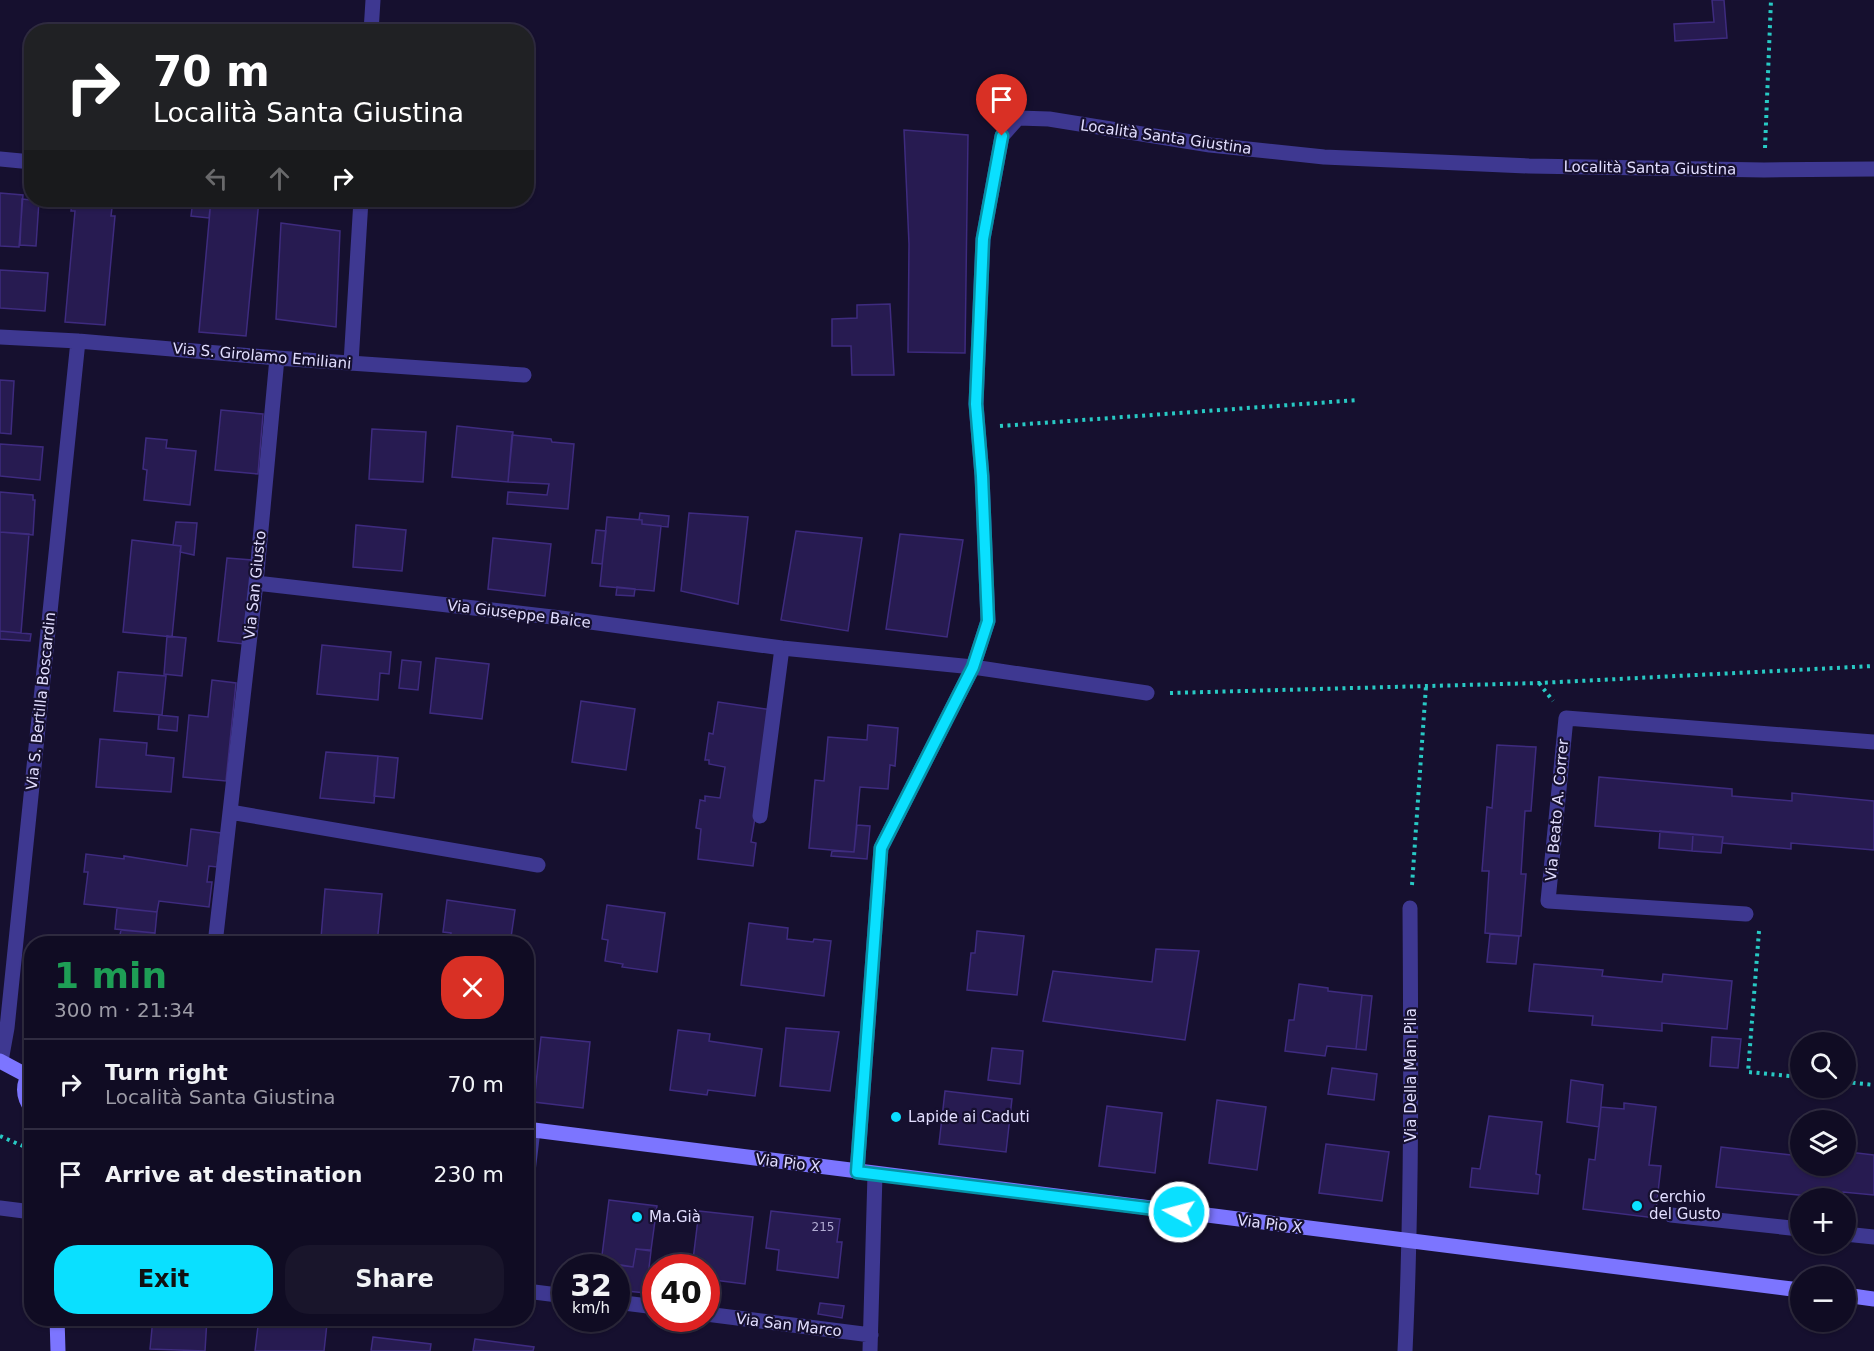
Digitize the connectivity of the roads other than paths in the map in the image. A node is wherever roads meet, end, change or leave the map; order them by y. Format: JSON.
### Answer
{"nodes":[{"id":1,"x":373,"y":0,"type":"edge"},
{"id":2,"x":372,"y":24,"type":"edge"},
{"id":3,"x":0,"y":159,"type":"edge"},
{"id":4,"x":24,"y":161,"type":"edge"},
{"id":5,"x":1874,"y":169,"type":"edge"},
{"id":6,"x":361,"y":207,"type":"edge"},
{"id":7,"x":0,"y":337,"type":"edge"},
{"id":8,"x":78,"y":341,"type":"junction"},
{"id":9,"x":277,"y":358,"type":"junction"},
{"id":10,"x":351,"y":363,"type":"junction"},
{"id":11,"x":524,"y":375,"type":"dead end"},
{"id":12,"x":256,"y":583,"type":"junction"},
{"id":13,"x":782,"y":648,"type":"junction"},
{"id":14,"x":973,"y":667,"type":"junction"},
{"id":15,"x":1147,"y":693,"type":"road end"},
{"id":16,"x":1874,"y":742,"type":"edge"},
{"id":17,"x":230,"y":812,"type":"junction"},
{"id":18,"x":760,"y":816,"type":"dead end"},
{"id":19,"x":538,"y":865,"type":"dead end"},
{"id":20,"x":1410,"y":908,"type":"road end"},
{"id":21,"x":1746,"y":914,"type":"road end"},
{"id":22,"x":216,"y":936,"type":"edge"},
{"id":23,"x":1,"y":1061,"type":"edge"},
{"id":24,"x":24,"y":1071,"type":"edge"},
{"id":25,"x":534,"y":1130,"type":"edge"},
{"id":26,"x":857,"y":1172,"type":"junction"},
{"id":27,"x":875,"y":1174,"type":"junction"},
{"id":28,"x":0,"y":1208,"type":"edge"},
{"id":29,"x":24,"y":1211,"type":"edge"},
{"id":30,"x":1671,"y":1215,"type":"dead end"},
{"id":31,"x":1790,"y":1228,"type":"edge"},
{"id":32,"x":1856,"y":1235,"type":"edge"},
{"id":33,"x":1874,"y":1237,"type":"edge"},
{"id":34,"x":1410,"y":1241,"type":"junction"},
{"id":35,"x":1790,"y":1289,"type":"edge"},
{"id":36,"x":534,"y":1292,"type":"edge"},
{"id":37,"x":552,"y":1294,"type":"edge"},
{"id":38,"x":1856,"y":1297,"type":"edge"},
{"id":39,"x":1874,"y":1299,"type":"edge"},
{"id":40,"x":720,"y":1316,"type":"edge"},
{"id":41,"x":57,"y":1326,"type":"edge"},
{"id":42,"x":871,"y":1335,"type":"junction"},
{"id":43,"x":58,"y":1351,"type":"edge"},
{"id":44,"x":870,"y":1351,"type":"edge"},
{"id":45,"x":1405,"y":1351,"type":"edge"}],
"edges":[{"from":1,"to":2,"type":"street"},
{"from":3,"to":4,"type":"street"},
{"from":5,"to":14,"type":"street","name":"Località Santa Giustina"},
{"from":6,"to":10,"type":"street"},
{"from":7,"to":8,"type":"street","name":"Via S. Girolamo Emiliani"},
{"from":8,"to":9,"type":"street","name":"Via S. Girolamo Emiliani"},
{"from":8,"to":23,"type":"street","name":"Via S. Bertilla Boscardin"},
{"from":9,"to":10,"type":"street","name":"Via S. Girolamo Emiliani"},
{"from":9,"to":12,"type":"street","name":"Via San Giusto"},
{"from":10,"to":11,"type":"street","name":"Via S. Girolamo Emiliani"},
{"from":12,"to":13,"type":"street","name":"Via Giuseppe Baice"},
{"from":12,"to":17,"type":"street","name":"Via San Giusto"},
{"from":13,"to":14,"type":"street","name":"Via Giuseppe Baice"},
{"from":13,"to":18,"type":"street"},
{"from":14,"to":15,"type":"street"},
{"from":14,"to":26,"type":"street","name":"Località Santa Giustina"},
{"from":16,"to":21,"type":"street","name":"Via Beato A. Correr"},
{"from":17,"to":19,"type":"street"},
{"from":17,"to":22,"type":"street","name":"Via San Giusto"},
{"from":20,"to":34,"type":"street","name":"Via Della Man Pila"},
{"from":23,"to":24,"type":"street"},
{"from":25,"to":26,"type":"street","name":"Via Pio X"},
{"from":26,"to":27,"type":"street","name":"Via Pio X"},
{"from":27,"to":34,"type":"street","name":"Via Pio X"},
{"from":27,"to":42,"type":"street"},
{"from":28,"to":29,"type":"street"},
{"from":30,"to":31,"type":"street"},
{"from":32,"to":33,"type":"street"},
{"from":34,"to":35,"type":"street","name":"Via Pio X"},
{"from":34,"to":45,"type":"street","name":"Via Della Man Pila"},
{"from":36,"to":37,"type":"street"},
{"from":38,"to":39,"type":"street"},
{"from":40,"to":42,"type":"street","name":"Via San Marco"},
{"from":41,"to":43,"type":"street"},
{"from":42,"to":44,"type":"street"}]}
